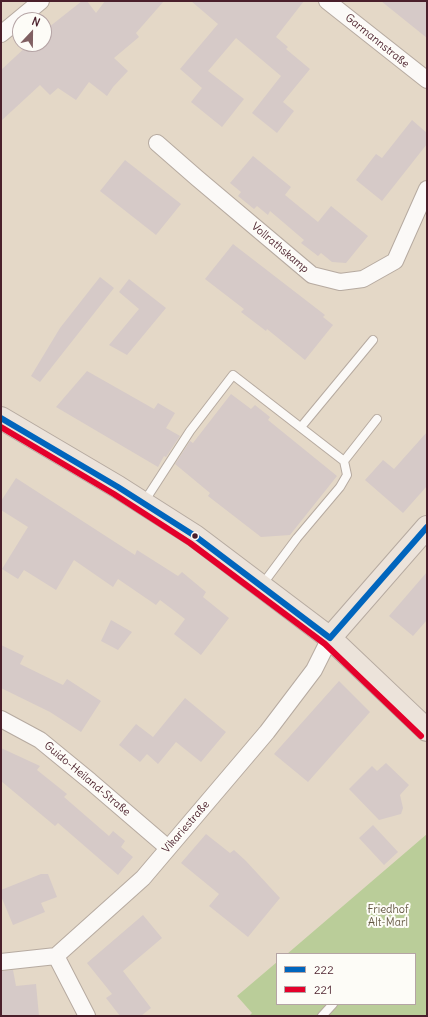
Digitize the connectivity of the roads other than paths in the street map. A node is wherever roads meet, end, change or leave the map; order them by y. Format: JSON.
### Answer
{"nodes":[{"id":1,"x":41,"y":1,"type":"edge"},
{"id":2,"x":327,"y":1,"type":"edge"},
{"id":3,"x":1,"y":34,"type":"edge"},
{"id":4,"x":427,"y":80,"type":"edge"},
{"id":5,"x":157,"y":143,"type":"dead end"},
{"id":6,"x":427,"y":189,"type":"edge"},
{"id":7,"x":373,"y":340,"type":"dead end"},
{"id":8,"x":1,"y":418,"type":"edge"},
{"id":9,"x":377,"y":419,"type":"dead end"},
{"id":10,"x":301,"y":428,"type":"junction"},
{"id":11,"x":344,"y":461,"type":"junction"},
{"id":12,"x":144,"y":502,"type":"junction"},
{"id":13,"x":427,"y":527,"type":"edge"},
{"id":14,"x":260,"y":587,"type":"junction"},
{"id":15,"x":330,"y":638,"type":"junction"},
{"id":16,"x":1,"y":719,"type":"edge"},
{"id":17,"x":427,"y":730,"type":"edge"},
{"id":18,"x":168,"y":848,"type":"junction"},
{"id":19,"x":56,"y":956,"type":"junction"},
{"id":20,"x":1,"y":962,"type":"edge"},
{"id":21,"x":332,"y":1005,"type":"edge"},
{"id":22,"x":87,"y":1016,"type":"edge"},
{"id":23,"x":322,"y":1016,"type":"edge"}],
"edges":[{"from":1,"to":3,"type":"street"},
{"from":2,"to":4,"type":"street","name":"Garmannstraße"},
{"from":5,"to":6,"type":"street","name":"Vollrathskamp"},
{"from":7,"to":10,"type":"lane"},
{"from":8,"to":12,"type":"main road"},
{"from":9,"to":11,"type":"lane"},
{"from":10,"to":11,"type":"lane"},
{"from":10,"to":12,"type":"lane"},
{"from":11,"to":14,"type":"lane"},
{"from":12,"to":14,"type":"main road"},
{"from":13,"to":15,"type":"main road"},
{"from":14,"to":15,"type":"main road"},
{"from":15,"to":17,"type":"main road"},
{"from":15,"to":18,"type":"street","name":"Vikariestraße"},
{"from":16,"to":18,"type":"street","name":"Guido-Heiland-Straße"},
{"from":18,"to":19,"type":"street","name":"Vikariestraße"},
{"from":19,"to":20,"type":"street"},
{"from":19,"to":22,"type":"street"},
{"from":21,"to":23,"type":"lane"}]}
